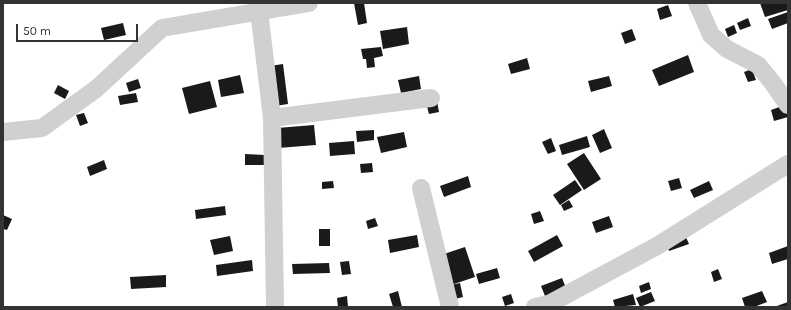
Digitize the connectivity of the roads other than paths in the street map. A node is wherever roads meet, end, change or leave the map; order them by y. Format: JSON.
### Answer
{"nodes":[{"id":1,"x":309,"y":3,"type":"edge"},
{"id":2,"x":697,"y":3,"type":"edge"},
{"id":3,"x":259,"y":7,"type":"edge"},
{"id":4,"x":431,"y":98,"type":"dead end"},
{"id":5,"x":788,"y":105,"type":"edge"},
{"id":6,"x":272,"y":118,"type":"junction"},
{"id":7,"x":3,"y":132,"type":"edge"},
{"id":8,"x":788,"y":164,"type":"edge"},
{"id":9,"x":421,"y":188,"type":"dead end"},
{"id":10,"x":275,"y":307,"type":"edge"},
{"id":11,"x":450,"y":307,"type":"edge"},
{"id":12,"x":535,"y":307,"type":"edge"}],
"edges":[{"from":1,"to":3,"type":"street"},
{"from":2,"to":5,"type":"street"},
{"from":3,"to":6,"type":"street"},
{"from":3,"to":7,"type":"street"},
{"from":4,"to":6,"type":"street"},
{"from":6,"to":10,"type":"street"},
{"from":8,"to":12,"type":"street"},
{"from":9,"to":11,"type":"street"}]}
